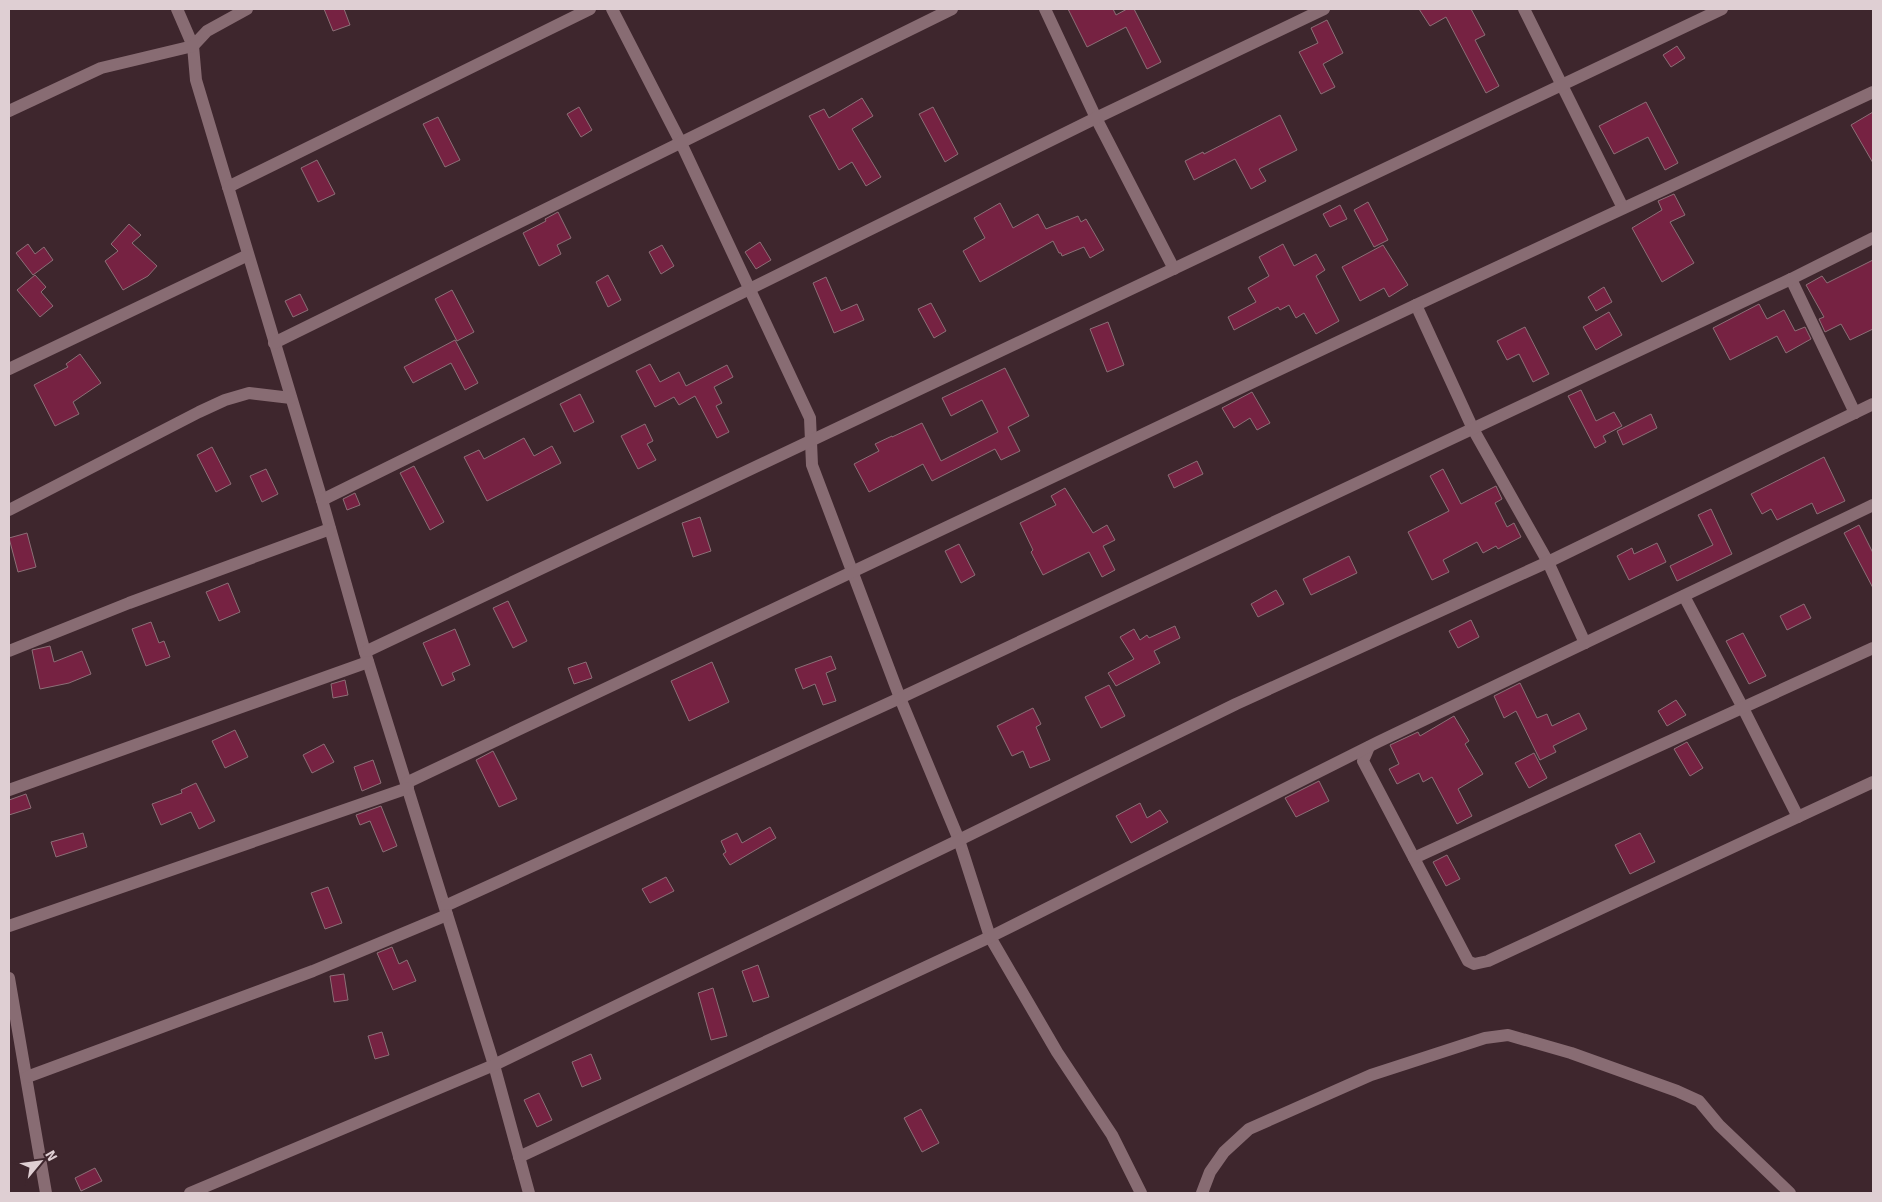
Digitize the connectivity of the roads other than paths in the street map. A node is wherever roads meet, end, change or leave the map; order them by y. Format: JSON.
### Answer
{"nodes":[{"id":1,"x":177,"y":9,"type":"edge"},
{"id":2,"x":248,"y":9,"type":"edge"},
{"id":3,"x":590,"y":9,"type":"edge"},
{"id":4,"x":612,"y":9,"type":"edge"},
{"id":5,"x":952,"y":9,"type":"edge"},
{"id":6,"x":1046,"y":9,"type":"edge"},
{"id":7,"x":1324,"y":9,"type":"edge"},
{"id":8,"x":1524,"y":9,"type":"edge"},
{"id":9,"x":1722,"y":9,"type":"edge"},
{"id":10,"x":193,"y":46,"type":"junction"},
{"id":11,"x":1563,"y":86,"type":"junction"},
{"id":12,"x":1873,"y":92,"type":"edge"},
{"id":13,"x":9,"y":111,"type":"edge"},
{"id":14,"x":1096,"y":118,"type":"junction"},
{"id":15,"x":681,"y":143,"type":"junction"},
{"id":16,"x":228,"y":187,"type":"junction"},
{"id":17,"x":1623,"y":208,"type":"junction"},
{"id":18,"x":1873,"y":238,"type":"edge"},
{"id":19,"x":248,"y":254,"type":"junction"},
{"id":20,"x":1174,"y":269,"type":"junction"},
{"id":21,"x":1791,"y":279,"type":"junction"},
{"id":22,"x":749,"y":289,"type":"junction"},
{"id":23,"x":1416,"y":305,"type":"junction"},
{"id":24,"x":274,"y":343,"type":"junction"},
{"id":25,"x":9,"y":369,"type":"edge"},
{"id":26,"x":291,"y":398,"type":"junction"},
{"id":27,"x":1873,"y":404,"type":"edge"},
{"id":28,"x":1855,"y":413,"type":"junction"},
{"id":29,"x":1473,"y":429,"type":"junction"},
{"id":30,"x":811,"y":442,"type":"junction"},
{"id":31,"x":322,"y":500,"type":"junction"},
{"id":32,"x":1873,"y":506,"type":"edge"},
{"id":33,"x":9,"y":510,"type":"edge"},
{"id":34,"x":330,"y":529,"type":"junction"},
{"id":35,"x":1548,"y":562,"type":"junction"},
{"id":36,"x":851,"y":571,"type":"junction"},
{"id":37,"x":1684,"y":596,"type":"junction"},
{"id":38,"x":1585,"y":643,"type":"junction"},
{"id":39,"x":1873,"y":648,"type":"edge"},
{"id":40,"x":9,"y":651,"type":"edge"},
{"id":41,"x":367,"y":657,"type":"junction"},
{"id":42,"x":900,"y":698,"type":"junction"},
{"id":43,"x":1743,"y":708,"type":"junction"},
{"id":44,"x":1369,"y":747,"type":"junction"},
{"id":45,"x":1873,"y":782,"type":"edge"},
{"id":46,"x":407,"y":786,"type":"junction"},
{"id":47,"x":9,"y":790,"type":"edge"},
{"id":48,"x":1798,"y":817,"type":"junction"},
{"id":49,"x":959,"y":840,"type":"junction"},
{"id":50,"x":1414,"y":858,"type":"junction"},
{"id":51,"x":446,"y":911,"type":"junction"},
{"id":52,"x":9,"y":926,"type":"edge"},
{"id":53,"x":990,"y":937,"type":"junction"},
{"id":54,"x":9,"y":978,"type":"edge"},
{"id":55,"x":494,"y":1065,"type":"junction"},
{"id":56,"x":27,"y":1077,"type":"junction"},
{"id":57,"x":519,"y":1156,"type":"junction"},
{"id":58,"x":46,"y":1193,"type":"edge"},
{"id":59,"x":190,"y":1193,"type":"edge"},
{"id":60,"x":529,"y":1193,"type":"edge"},
{"id":61,"x":1141,"y":1193,"type":"edge"},
{"id":62,"x":1202,"y":1193,"type":"edge"},
{"id":63,"x":1790,"y":1193,"type":"edge"}],
"edges":[{"from":1,"to":10,"type":"street"},
{"from":2,"to":10,"type":"street"},
{"from":3,"to":16,"type":"street"},
{"from":4,"to":15,"type":"street"},
{"from":5,"to":15,"type":"street"},
{"from":6,"to":14,"type":"street"},
{"from":7,"to":14,"type":"street"},
{"from":8,"to":11,"type":"street"},
{"from":9,"to":11,"type":"street"},
{"from":10,"to":13,"type":"street"},
{"from":10,"to":16,"type":"street"},
{"from":11,"to":17,"type":"street"},
{"from":11,"to":20,"type":"street"},
{"from":12,"to":17,"type":"street"},
{"from":14,"to":20,"type":"street"},
{"from":14,"to":22,"type":"street"},
{"from":15,"to":22,"type":"street"},
{"from":15,"to":24,"type":"street"},
{"from":16,"to":19,"type":"street"},
{"from":17,"to":23,"type":"street"},
{"from":18,"to":21,"type":"street"},
{"from":19,"to":24,"type":"street"},
{"from":19,"to":25,"type":"street"},
{"from":20,"to":30,"type":"street"},
{"from":21,"to":28,"type":"street"},
{"from":21,"to":29,"type":"street"},
{"from":22,"to":30,"type":"street"},
{"from":22,"to":31,"type":"street"},
{"from":23,"to":29,"type":"street"},
{"from":23,"to":36,"type":"street"},
{"from":24,"to":26,"type":"street"},
{"from":26,"to":31,"type":"street"},
{"from":26,"to":33,"type":"street"},
{"from":27,"to":28,"type":"street"},
{"from":28,"to":35,"type":"street"},
{"from":29,"to":35,"type":"street"},
{"from":29,"to":42,"type":"street"},
{"from":30,"to":36,"type":"street"},
{"from":30,"to":41,"type":"street"},
{"from":31,"to":34,"type":"street"},
{"from":32,"to":37,"type":"street"},
{"from":34,"to":40,"type":"street"},
{"from":34,"to":41,"type":"street"},
{"from":35,"to":38,"type":"street"},
{"from":35,"to":49,"type":"street"},
{"from":36,"to":42,"type":"street"},
{"from":36,"to":46,"type":"street"},
{"from":37,"to":38,"type":"street"},
{"from":37,"to":43,"type":"street"},
{"from":38,"to":44,"type":"street"},
{"from":39,"to":43,"type":"street"},
{"from":41,"to":46,"type":"street"},
{"from":41,"to":47,"type":"street"},
{"from":42,"to":49,"type":"street"},
{"from":42,"to":51,"type":"street"},
{"from":43,"to":48,"type":"street"},
{"from":43,"to":50,"type":"street"},
{"from":44,"to":50,"type":"street"},
{"from":44,"to":53,"type":"street"},
{"from":45,"to":48,"type":"street"},
{"from":46,"to":51,"type":"street"},
{"from":46,"to":52,"type":"street"},
{"from":48,"to":50,"type":"street"},
{"from":49,"to":53,"type":"street"},
{"from":49,"to":55,"type":"street"},
{"from":51,"to":55,"type":"street"},
{"from":51,"to":56,"type":"street"},
{"from":53,"to":57,"type":"street"},
{"from":53,"to":61,"type":"street"},
{"from":54,"to":56,"type":"street"},
{"from":55,"to":57,"type":"street"},
{"from":55,"to":59,"type":"street"},
{"from":56,"to":58,"type":"street"},
{"from":57,"to":60,"type":"street"},
{"from":62,"to":63,"type":"street"}]}
